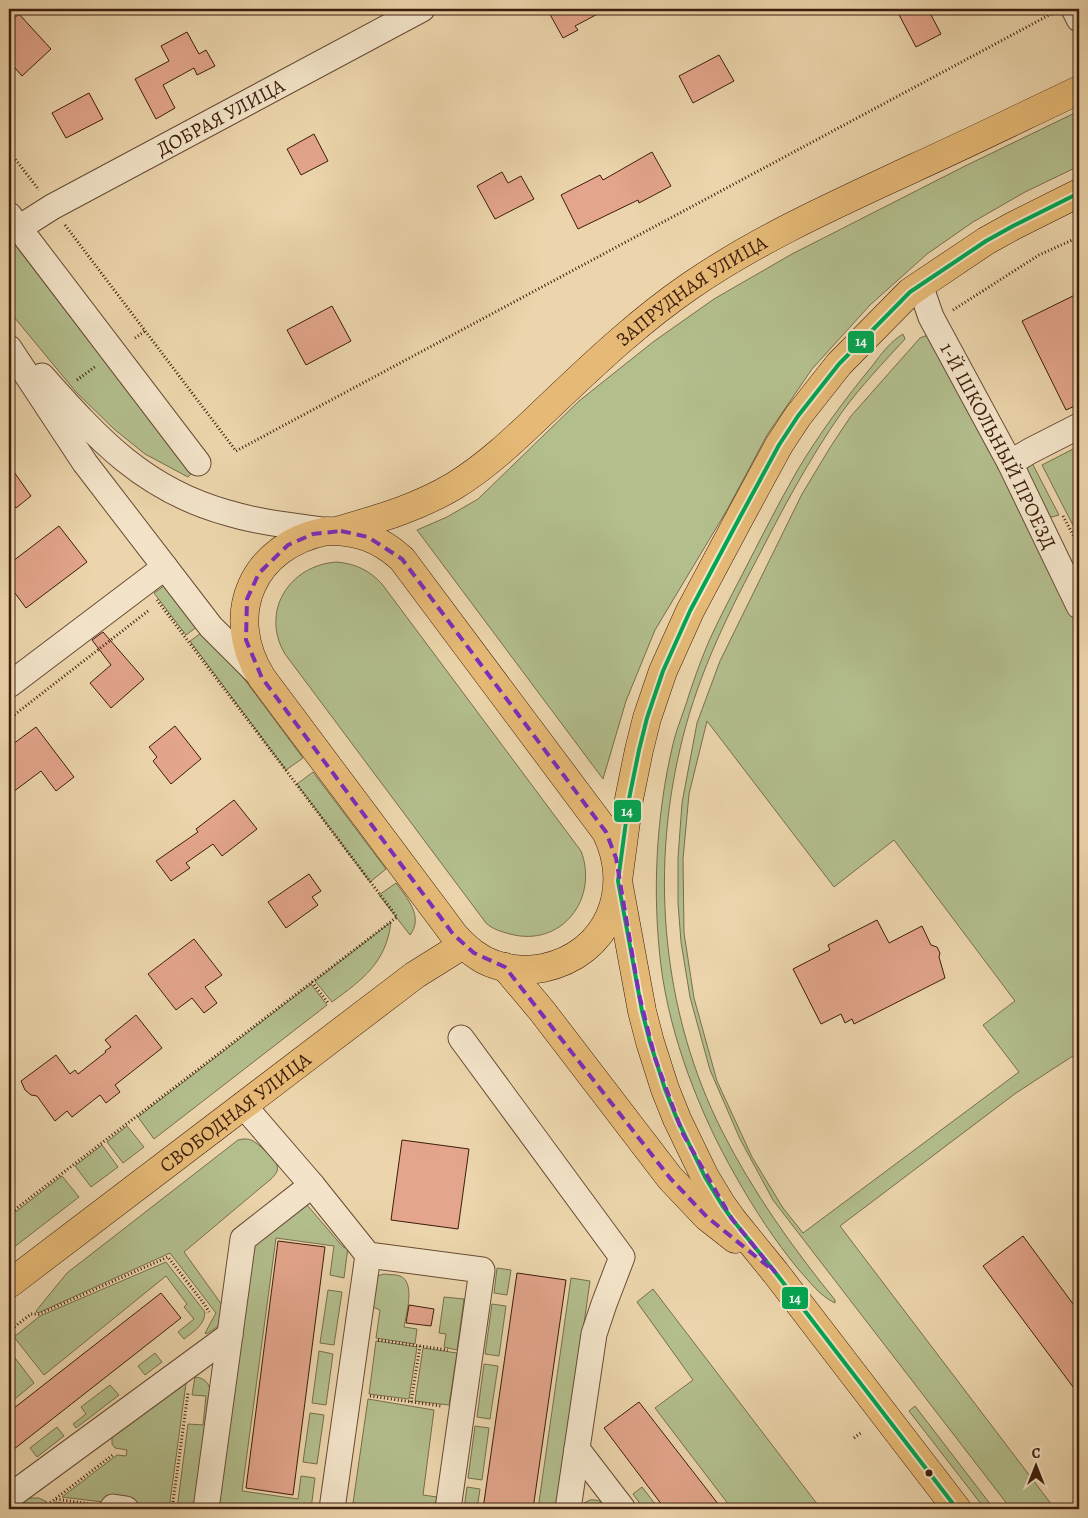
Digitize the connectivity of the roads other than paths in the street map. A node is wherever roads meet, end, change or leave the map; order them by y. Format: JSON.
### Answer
{"nodes":[{"id":1,"x":422,"y":9,"type":"edge"},
{"id":2,"x":1064,"y":10,"type":"edge"},
{"id":3,"x":1079,"y":19,"type":"edge"},
{"id":4,"x":1079,"y":90,"type":"edge"},
{"id":5,"x":1079,"y":193,"type":"edge"},
{"id":6,"x":14,"y":221,"type":"edge"},
{"id":7,"x":920,"y":285,"type":"junction"},
{"id":8,"x":9,"y":339,"type":"edge"},
{"id":9,"x":9,"y":348,"type":"edge"},
{"id":10,"x":1079,"y":426,"type":"edge"},
{"id":11,"x":198,"y":463,"type":"dead end"},
{"id":12,"x":1010,"y":463,"type":"junction"},
{"id":13,"x":334,"y":531,"type":"junction"},
{"id":14,"x":164,"y":567,"type":"junction"},
{"id":15,"x":1079,"y":606,"type":"edge"},
{"id":16,"x":264,"y":680,"type":"junction"},
{"id":17,"x":9,"y":685,"type":"edge"},
{"id":18,"x":618,"y":881,"type":"junction"},
{"id":19,"x":463,"y":945,"type":"junction"},
{"id":20,"x":505,"y":967,"type":"junction"},
{"id":21,"x":461,"y":1038,"type":"dead end"},
{"id":22,"x":243,"y":1105,"type":"junction"},
{"id":23,"x":312,"y":1185,"type":"junction"},
{"id":24,"x":368,"y":1254,"type":"junction"},
{"id":25,"x":775,"y":1272,"type":"junction"},
{"id":26,"x":9,"y":1284,"type":"edge"},
{"id":27,"x":230,"y":1336,"type":"junction"},
{"id":28,"x":577,"y":1449,"type":"junction"},
{"id":29,"x":9,"y":1497,"type":"edge"},
{"id":30,"x":206,"y":1509,"type":"edge"},
{"id":31,"x":332,"y":1509,"type":"edge"},
{"id":32,"x":448,"y":1509,"type":"edge"},
{"id":33,"x":568,"y":1509,"type":"edge"},
{"id":34,"x":623,"y":1509,"type":"edge"},
{"id":35,"x":957,"y":1509,"type":"edge"}],
"edges":[{"from":1,"to":6,"type":"street","name":"ДОБРАЯ УЛИЦА"},
{"from":2,"to":3,"type":"street"},
{"from":4,"to":13,"type":"main road","name":"ЗАПРУДНАЯ УЛИЦА"},
{"from":5,"to":7,"type":"main road"},
{"from":6,"to":11,"type":"street"},
{"from":7,"to":12,"type":"street","name":"1-Й ШКОЛЬНЫЙ ПРОЕЗД"},
{"from":7,"to":18,"type":"main road"},
{"from":8,"to":13,"type":"street"},
{"from":9,"to":14,"type":"street"},
{"from":10,"to":12,"type":"street"},
{"from":12,"to":15,"type":"street","name":"1-Й ШКОЛЬНЫЙ ПРОЕЗД"},
{"from":13,"to":16,"type":"main road"},
{"from":13,"to":18,"type":"main road"},
{"from":14,"to":16,"type":"street"},
{"from":14,"to":17,"type":"street"},
{"from":16,"to":19,"type":"main road"},
{"from":18,"to":20,"type":"main road"},
{"from":18,"to":25,"type":"main road"},
{"from":19,"to":20,"type":"main road"},
{"from":19,"to":22,"type":"main road","name":"СВОБОДНАЯ УЛИЦА"},
{"from":20,"to":25,"type":"main road"},
{"from":21,"to":28,"type":"street"},
{"from":22,"to":23,"type":"street"},
{"from":22,"to":26,"type":"main road","name":"СВОБОДНАЯ УЛИЦА"},
{"from":23,"to":24,"type":"street"},
{"from":23,"to":27,"type":"street"},
{"from":24,"to":31,"type":"street"},
{"from":24,"to":32,"type":"street"},
{"from":25,"to":35,"type":"main road"},
{"from":27,"to":29,"type":"street"},
{"from":27,"to":30,"type":"street"},
{"from":28,"to":33,"type":"street"},
{"from":28,"to":34,"type":"street"}]}
